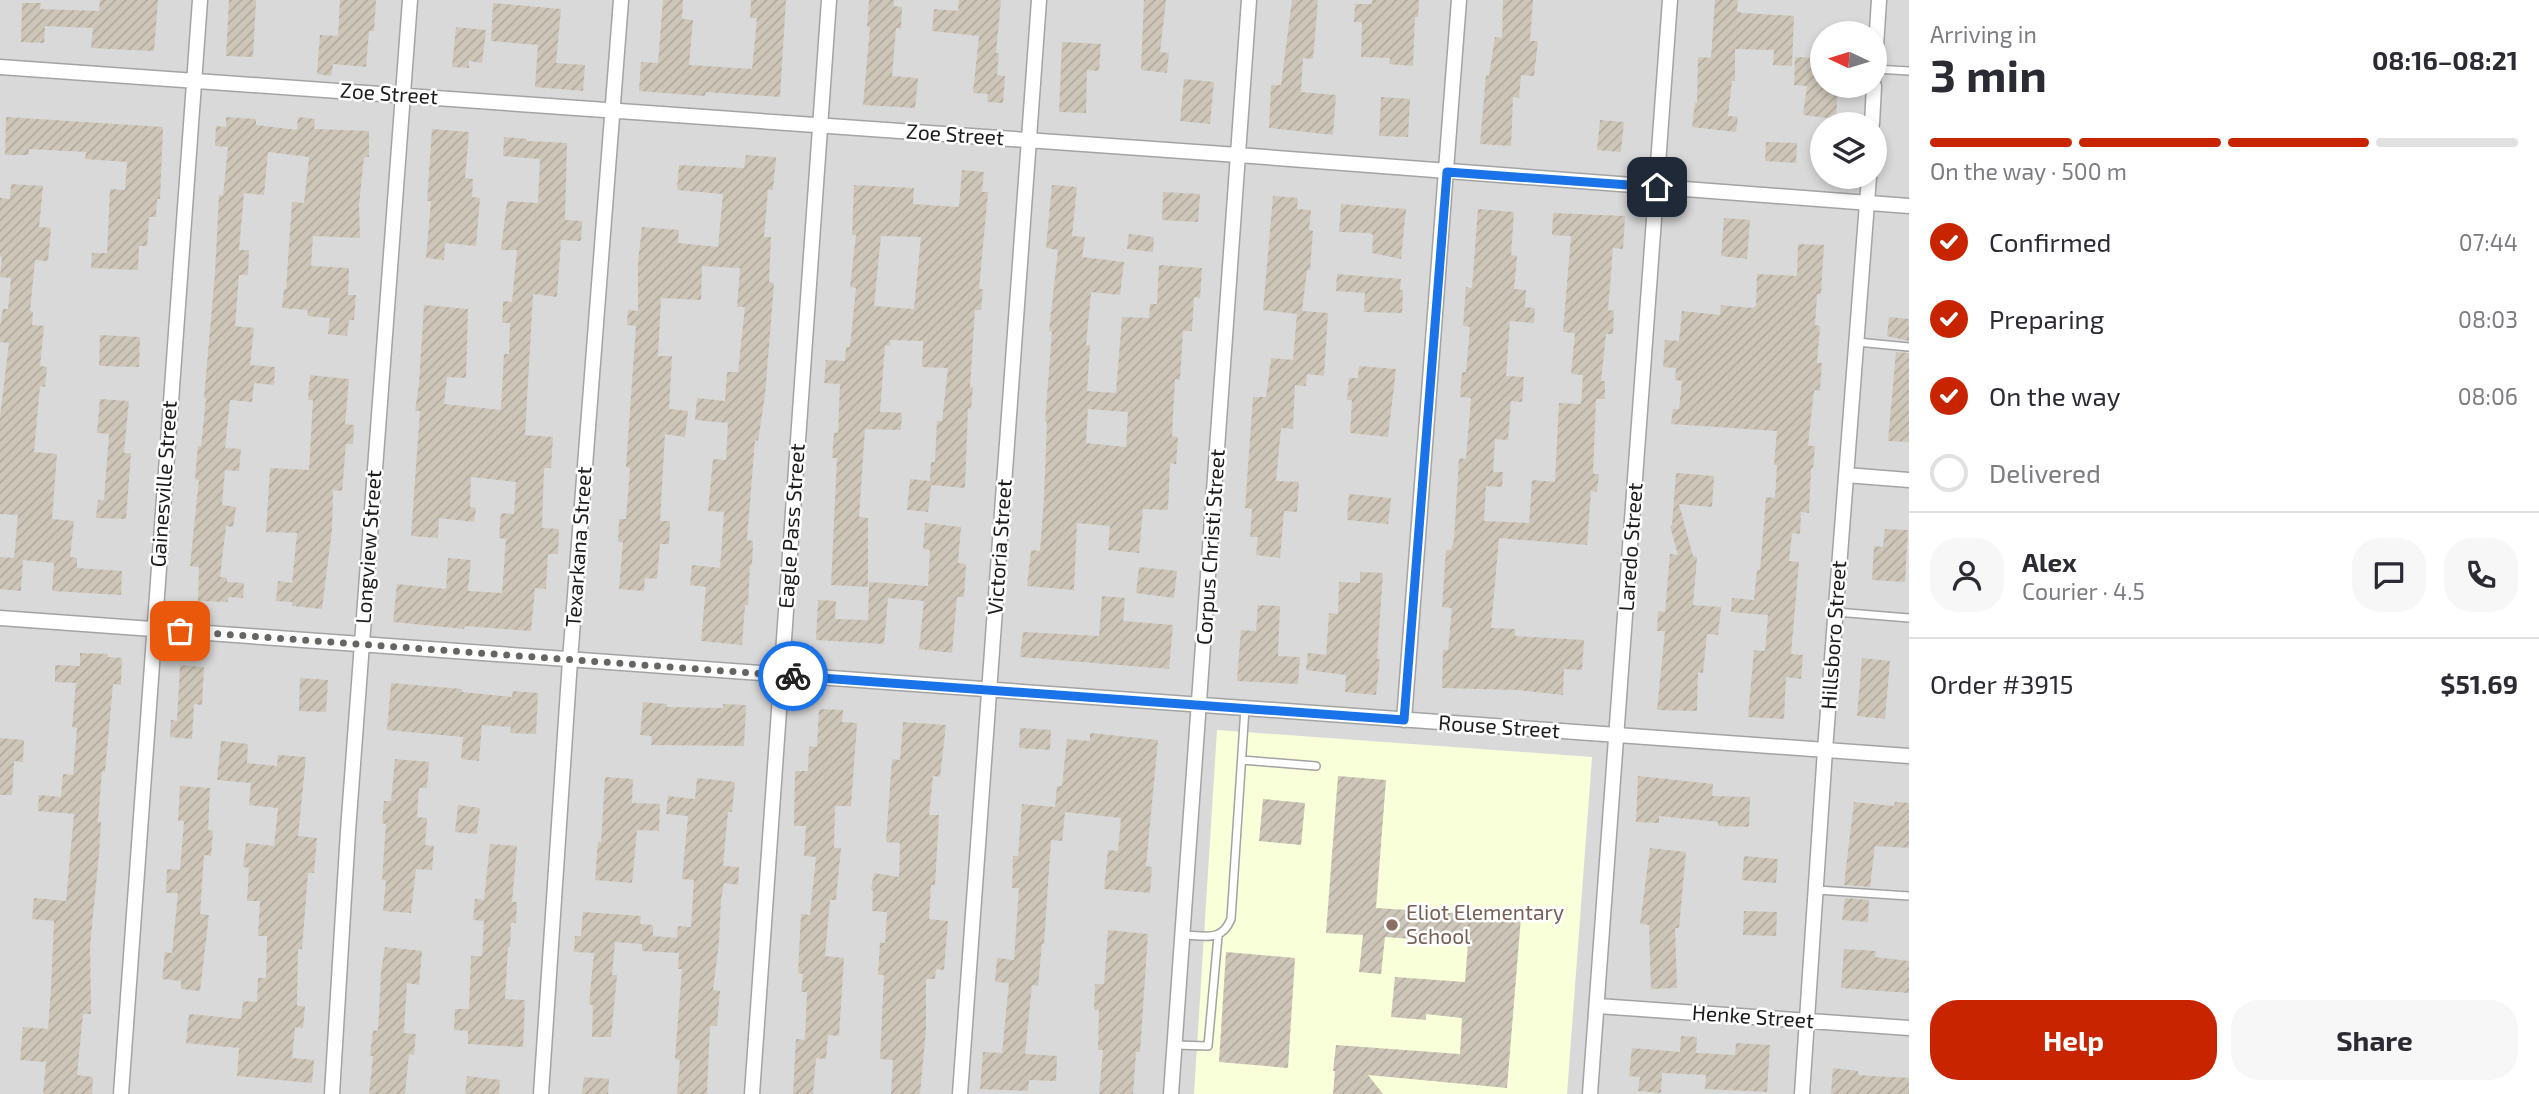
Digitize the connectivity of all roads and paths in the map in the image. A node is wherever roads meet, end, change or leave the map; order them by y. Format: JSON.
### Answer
{"nodes":[{"id":1,"x":200,"y":0,"type":"edge"},
{"id":2,"x":410,"y":0,"type":"edge"},
{"id":3,"x":621,"y":0,"type":"edge"},
{"id":4,"x":829,"y":0,"type":"edge"},
{"id":5,"x":1039,"y":0,"type":"edge"},
{"id":6,"x":1249,"y":0,"type":"edge"},
{"id":7,"x":1460,"y":0,"type":"edge"},
{"id":8,"x":1670,"y":0,"type":"edge"},
{"id":9,"x":1880,"y":0,"type":"edge"},
{"id":10,"x":1878,"y":21,"type":"edge"},
{"id":11,"x":0,"y":67,"type":"edge"},
{"id":12,"x":1887,"y":69,"type":"edge"},
{"id":13,"x":1909,"y":71,"type":"edge"},
{"id":14,"x":194,"y":80,"type":"junction"},
{"id":15,"x":404,"y":94,"type":"junction"},
{"id":16,"x":613,"y":111,"type":"junction"},
{"id":17,"x":820,"y":127,"type":"junction"},
{"id":18,"x":1029,"y":140,"type":"junction"},
{"id":19,"x":1238,"y":155,"type":"junction"},
{"id":20,"x":1447,"y":172,"type":"junction"},
{"id":21,"x":1657,"y":187,"type":"junction"},
{"id":22,"x":1869,"y":189,"type":"edge"},
{"id":23,"x":1868,"y":203,"type":"junction"},
{"id":24,"x":1909,"y":206,"type":"edge"},
{"id":25,"x":1857,"y":342,"type":"junction"},
{"id":26,"x":1909,"y":347,"type":"edge"},
{"id":27,"x":1846,"y":475,"type":"junction"},
{"id":28,"x":1909,"y":480,"type":"edge"},
{"id":29,"x":1836,"y":612,"type":"junction"},
{"id":30,"x":0,"y":618,"type":"edge"},
{"id":31,"x":1909,"y":618,"type":"edge"},
{"id":32,"x":154,"y":629,"type":"junction"},
{"id":33,"x":361,"y":645,"type":"junction"},
{"id":34,"x":570,"y":660,"type":"junction"},
{"id":35,"x":781,"y":675,"type":"junction"},
{"id":36,"x":990,"y":690,"type":"junction"},
{"id":37,"x":1200,"y":705,"type":"junction"},
{"id":38,"x":1245,"y":708,"type":"junction"},
{"id":39,"x":1404,"y":720,"type":"junction"},
{"id":40,"x":1617,"y":735,"type":"junction"},
{"id":41,"x":1825,"y":750,"type":"junction"},
{"id":42,"x":1909,"y":756,"type":"edge"},
{"id":43,"x":1242,"y":760,"type":"junction"},
{"id":44,"x":1316,"y":766,"type":"dead end"},
{"id":45,"x":1817,"y":890,"type":"junction"},
{"id":46,"x":1909,"y":896,"type":"edge"},
{"id":47,"x":1183,"y":935,"type":"junction"},
{"id":48,"x":1218,"y":936,"type":"junction"},
{"id":49,"x":1598,"y":1006,"type":"junction"},
{"id":50,"x":1807,"y":1021,"type":"junction"},
{"id":51,"x":1909,"y":1028,"type":"edge"},
{"id":52,"x":1174,"y":1045,"type":"junction"},
{"id":53,"x":121,"y":1094,"type":"edge"},
{"id":54,"x":332,"y":1094,"type":"edge"},
{"id":55,"x":541,"y":1094,"type":"edge"},
{"id":56,"x":752,"y":1094,"type":"edge"},
{"id":57,"x":960,"y":1094,"type":"edge"},
{"id":58,"x":1171,"y":1094,"type":"edge"},
{"id":59,"x":1590,"y":1094,"type":"edge"},
{"id":60,"x":1802,"y":1094,"type":"edge"}],
"edges":[{"from":1,"to":14,"type":"street","name":"Gainesville Street"},
{"from":2,"to":15,"type":"street","name":"Longview Street"},
{"from":3,"to":16,"type":"street","name":"Texarkana Street"},
{"from":4,"to":17,"type":"street","name":"Eagle Pass Street"},
{"from":5,"to":18,"type":"street","name":"Victoria Street"},
{"from":6,"to":19,"type":"street","name":"Corpus Christi Street"},
{"from":7,"to":20,"type":"street"},
{"from":8,"to":21,"type":"street","name":"Laredo Street"},
{"from":9,"to":10,"type":"street"},
{"from":11,"to":14,"type":"street","name":"Zoe Street"},
{"from":12,"to":13,"type":"lane"},
{"from":14,"to":15,"type":"street","name":"Zoe Street"},
{"from":14,"to":32,"type":"street","name":"Gainesville Street"},
{"from":15,"to":16,"type":"street","name":"Zoe Street"},
{"from":15,"to":33,"type":"street","name":"Longview Street"},
{"from":16,"to":17,"type":"street","name":"Zoe Street"},
{"from":16,"to":34,"type":"street","name":"Texarkana Street"},
{"from":17,"to":18,"type":"street","name":"Zoe Street"},
{"from":17,"to":35,"type":"street","name":"Eagle Pass Street"},
{"from":18,"to":19,"type":"street","name":"Zoe Street"},
{"from":18,"to":36,"type":"street","name":"Victoria Street"},
{"from":19,"to":20,"type":"street","name":"Zoe Street"},
{"from":19,"to":37,"type":"street","name":"Corpus Christi Street"},
{"from":20,"to":21,"type":"street","name":"Zoe Street"},
{"from":20,"to":39,"type":"street"},
{"from":21,"to":23,"type":"street","name":"Zoe Street"},
{"from":21,"to":40,"type":"street","name":"Laredo Street"},
{"from":22,"to":23,"type":"street","name":"Hillsboro Street"},
{"from":23,"to":24,"type":"street","name":"Zoe Street"},
{"from":23,"to":25,"type":"street","name":"Hillsboro Street"},
{"from":25,"to":26,"type":"lane"},
{"from":25,"to":27,"type":"street","name":"Hillsboro Street"},
{"from":27,"to":28,"type":"street"},
{"from":27,"to":29,"type":"street","name":"Hillsboro Street"},
{"from":29,"to":31,"type":"lane"},
{"from":29,"to":41,"type":"street","name":"Hillsboro Street"},
{"from":30,"to":32,"type":"street","name":"Rouse Street"},
{"from":32,"to":33,"type":"street","name":"Rouse Street"},
{"from":32,"to":53,"type":"street","name":"Gainesville Street"},
{"from":33,"to":34,"type":"street","name":"Rouse Street"},
{"from":33,"to":54,"type":"street","name":"Longview Street"},
{"from":34,"to":35,"type":"street","name":"Rouse Street"},
{"from":34,"to":55,"type":"street","name":"Texarkana Street"},
{"from":35,"to":36,"type":"street","name":"Rouse Street"},
{"from":35,"to":56,"type":"street","name":"Eagle Pass Street"},
{"from":36,"to":37,"type":"street","name":"Rouse Street"},
{"from":36,"to":57,"type":"street","name":"Victoria Street"},
{"from":37,"to":38,"type":"street","name":"Rouse Street"},
{"from":37,"to":47,"type":"street","name":"Corpus Christi Street"},
{"from":38,"to":39,"type":"street","name":"Rouse Street"},
{"from":38,"to":43,"type":"lane"},
{"from":39,"to":40,"type":"street","name":"Rouse Street"},
{"from":40,"to":41,"type":"street","name":"Rouse Street"},
{"from":40,"to":49,"type":"street","name":"Laredo Street"},
{"from":41,"to":42,"type":"street","name":"Rouse Street"},
{"from":41,"to":45,"type":"street","name":"Hillsboro Street"},
{"from":43,"to":44,"type":"lane"},
{"from":43,"to":48,"type":"lane"},
{"from":45,"to":46,"type":"lane"},
{"from":45,"to":50,"type":"street","name":"Hillsboro Street"},
{"from":47,"to":48,"type":"lane"},
{"from":47,"to":52,"type":"street","name":"Corpus Christi Street"},
{"from":48,"to":52,"type":"lane"},
{"from":49,"to":50,"type":"street","name":"Henke Street"},
{"from":49,"to":59,"type":"street","name":"Laredo Street"},
{"from":50,"to":51,"type":"street","name":"Henke Street"},
{"from":50,"to":60,"type":"street","name":"Hillsboro Street"},
{"from":52,"to":58,"type":"street","name":"Corpus Christi Street"}]}
